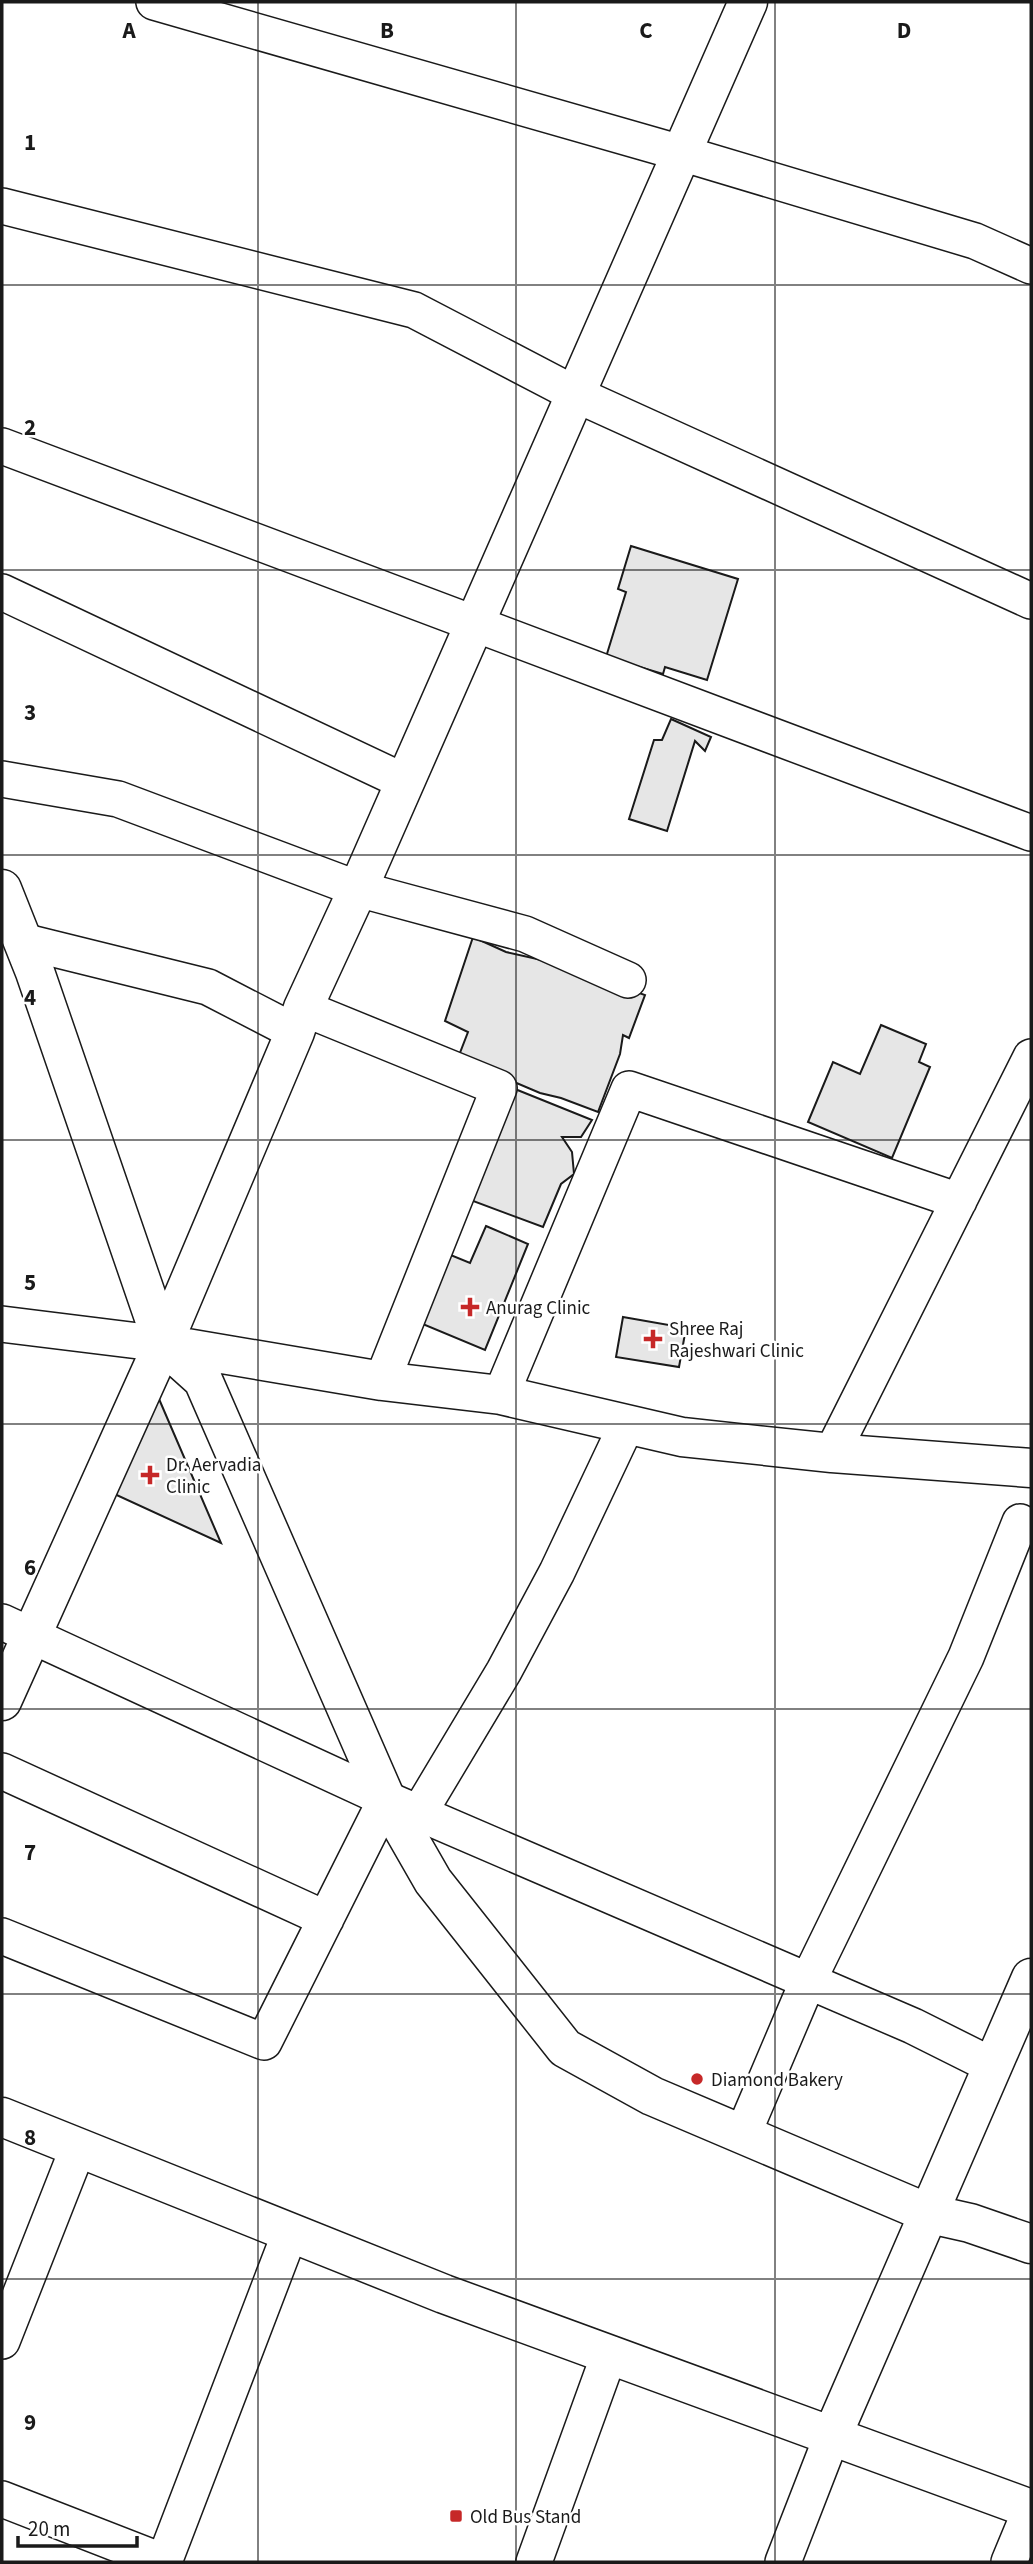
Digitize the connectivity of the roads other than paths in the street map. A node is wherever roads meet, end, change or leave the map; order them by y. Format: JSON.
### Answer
{"nodes":[{"id":1,"x":155,"y":2,"type":"edge"},
{"id":2,"x":748,"y":2,"type":"edge"},
{"id":3,"x":681,"y":153,"type":"junction"},
{"id":4,"x":2,"y":206,"type":"edge"},
{"id":5,"x":1031,"y":266,"type":"edge"},
{"id":6,"x":575,"y":394,"type":"junction"},
{"id":7,"x":2,"y":446,"type":"edge"},
{"id":8,"x":2,"y":592,"type":"edge"},
{"id":9,"x":1031,"y":601,"type":"edge"},
{"id":10,"x":475,"y":623,"type":"junction"},
{"id":11,"x":2,"y":779,"type":"edge"},
{"id":12,"x":405,"y":782,"type":"junction"},
{"id":13,"x":1031,"y":833,"type":"edge"},
{"id":14,"x":2,"y":889,"type":"edge"},
{"id":15,"x":358,"y":889,"type":"junction"},
{"id":16,"x":22,"y":941,"type":"junction"},
{"id":17,"x":628,"y":980,"type":"dead end"},
{"id":18,"x":299,"y":1020,"type":"junction"},
{"id":19,"x":1031,"y":1057,"type":"edge"},
{"id":20,"x":959,"y":1201,"type":"junction"},
{"id":21,"x":2,"y":1324,"type":"edge"},
{"id":22,"x":163,"y":1344,"type":"junction"},
{"id":23,"x":382,"y":1381,"type":"junction"},
{"id":24,"x":501,"y":1395,"type":"junction"},
{"id":25,"x":627,"y":1424,"type":"junction"},
{"id":26,"x":832,"y":1453,"type":"junction"},
{"id":27,"x":1031,"y":1468,"type":"edge"},
{"id":28,"x":1020,"y":1522,"type":"dead end"},
{"id":29,"x":16,"y":1629,"type":"edge"},
{"id":30,"x":2,"y":1701,"type":"edge"},
{"id":31,"x":2,"y":1771,"type":"edge"},
{"id":32,"x":402,"y":1806,"type":"junction"},
{"id":33,"x":326,"y":1919,"type":"junction"},
{"id":34,"x":2,"y":1936,"type":"edge"},
{"id":35,"x":1031,"y":1978,"type":"edge"},
{"id":36,"x":808,"y":1981,"type":"junction"},
{"id":37,"x":993,"y":2066,"type":"junction"},
{"id":38,"x":2,"y":2117,"type":"edge"},
{"id":39,"x":743,"y":2134,"type":"junction"},
{"id":40,"x":78,"y":2148,"type":"junction"},
{"id":41,"x":930,"y":2214,"type":"junction"},
{"id":42,"x":290,"y":2233,"type":"junction"},
{"id":43,"x":1031,"y":2244,"type":"edge"},
{"id":44,"x":2,"y":2341,"type":"edge"},
{"id":45,"x":609,"y":2355,"type":"junction"},
{"id":46,"x":832,"y":2436,"type":"junction"},
{"id":47,"x":2,"y":2499,"type":"edge"},
{"id":48,"x":1031,"y":2509,"type":"edge"},
{"id":49,"x":164,"y":2562,"type":"edge"},
{"id":50,"x":534,"y":2562,"type":"edge"},
{"id":51,"x":783,"y":2562,"type":"edge"},
{"id":52,"x":1009,"y":2562,"type":"edge"}],
"edges":[{"from":1,"to":3,"type":"street"},
{"from":2,"to":3,"type":"street"},
{"from":3,"to":5,"type":"street"},
{"from":3,"to":6,"type":"street"},
{"from":4,"to":6,"type":"street"},
{"from":6,"to":9,"type":"street"},
{"from":6,"to":10,"type":"street"},
{"from":7,"to":10,"type":"street"},
{"from":8,"to":12,"type":"street"},
{"from":10,"to":12,"type":"street"},
{"from":10,"to":13,"type":"street"},
{"from":11,"to":15,"type":"street"},
{"from":12,"to":15,"type":"street"},
{"from":14,"to":16,"type":"street"},
{"from":15,"to":17,"type":"street"},
{"from":15,"to":18,"type":"street"},
{"from":16,"to":18,"type":"street"},
{"from":16,"to":22,"type":"street"},
{"from":18,"to":22,"type":"street"},
{"from":18,"to":23,"type":"street"},
{"from":19,"to":20,"type":"street"},
{"from":20,"to":24,"type":"street"},
{"from":20,"to":26,"type":"street"},
{"from":21,"to":22,"type":"street"},
{"from":22,"to":23,"type":"street"},
{"from":22,"to":29,"type":"street"},
{"from":22,"to":32,"type":"street"},
{"from":23,"to":24,"type":"street"},
{"from":24,"to":25,"type":"street"},
{"from":25,"to":26,"type":"street"},
{"from":25,"to":32,"type":"street"},
{"from":26,"to":27,"type":"street"},
{"from":28,"to":36,"type":"street"},
{"from":29,"to":30,"type":"street"},
{"from":29,"to":32,"type":"street"},
{"from":31,"to":33,"type":"street"},
{"from":32,"to":33,"type":"street"},
{"from":32,"to":36,"type":"street"},
{"from":32,"to":39,"type":"street"},
{"from":33,"to":34,"type":"street"},
{"from":35,"to":37,"type":"street"},
{"from":36,"to":37,"type":"street"},
{"from":36,"to":39,"type":"street"},
{"from":37,"to":41,"type":"street"},
{"from":38,"to":40,"type":"street"},
{"from":39,"to":41,"type":"street"},
{"from":40,"to":42,"type":"street"},
{"from":40,"to":44,"type":"street"},
{"from":41,"to":43,"type":"street"},
{"from":41,"to":46,"type":"street"},
{"from":42,"to":45,"type":"street"},
{"from":42,"to":49,"type":"street"},
{"from":45,"to":46,"type":"street"},
{"from":45,"to":50,"type":"street"},
{"from":46,"to":48,"type":"street"},
{"from":46,"to":51,"type":"street"},
{"from":47,"to":49,"type":"street"},
{"from":48,"to":52,"type":"street"}]}
